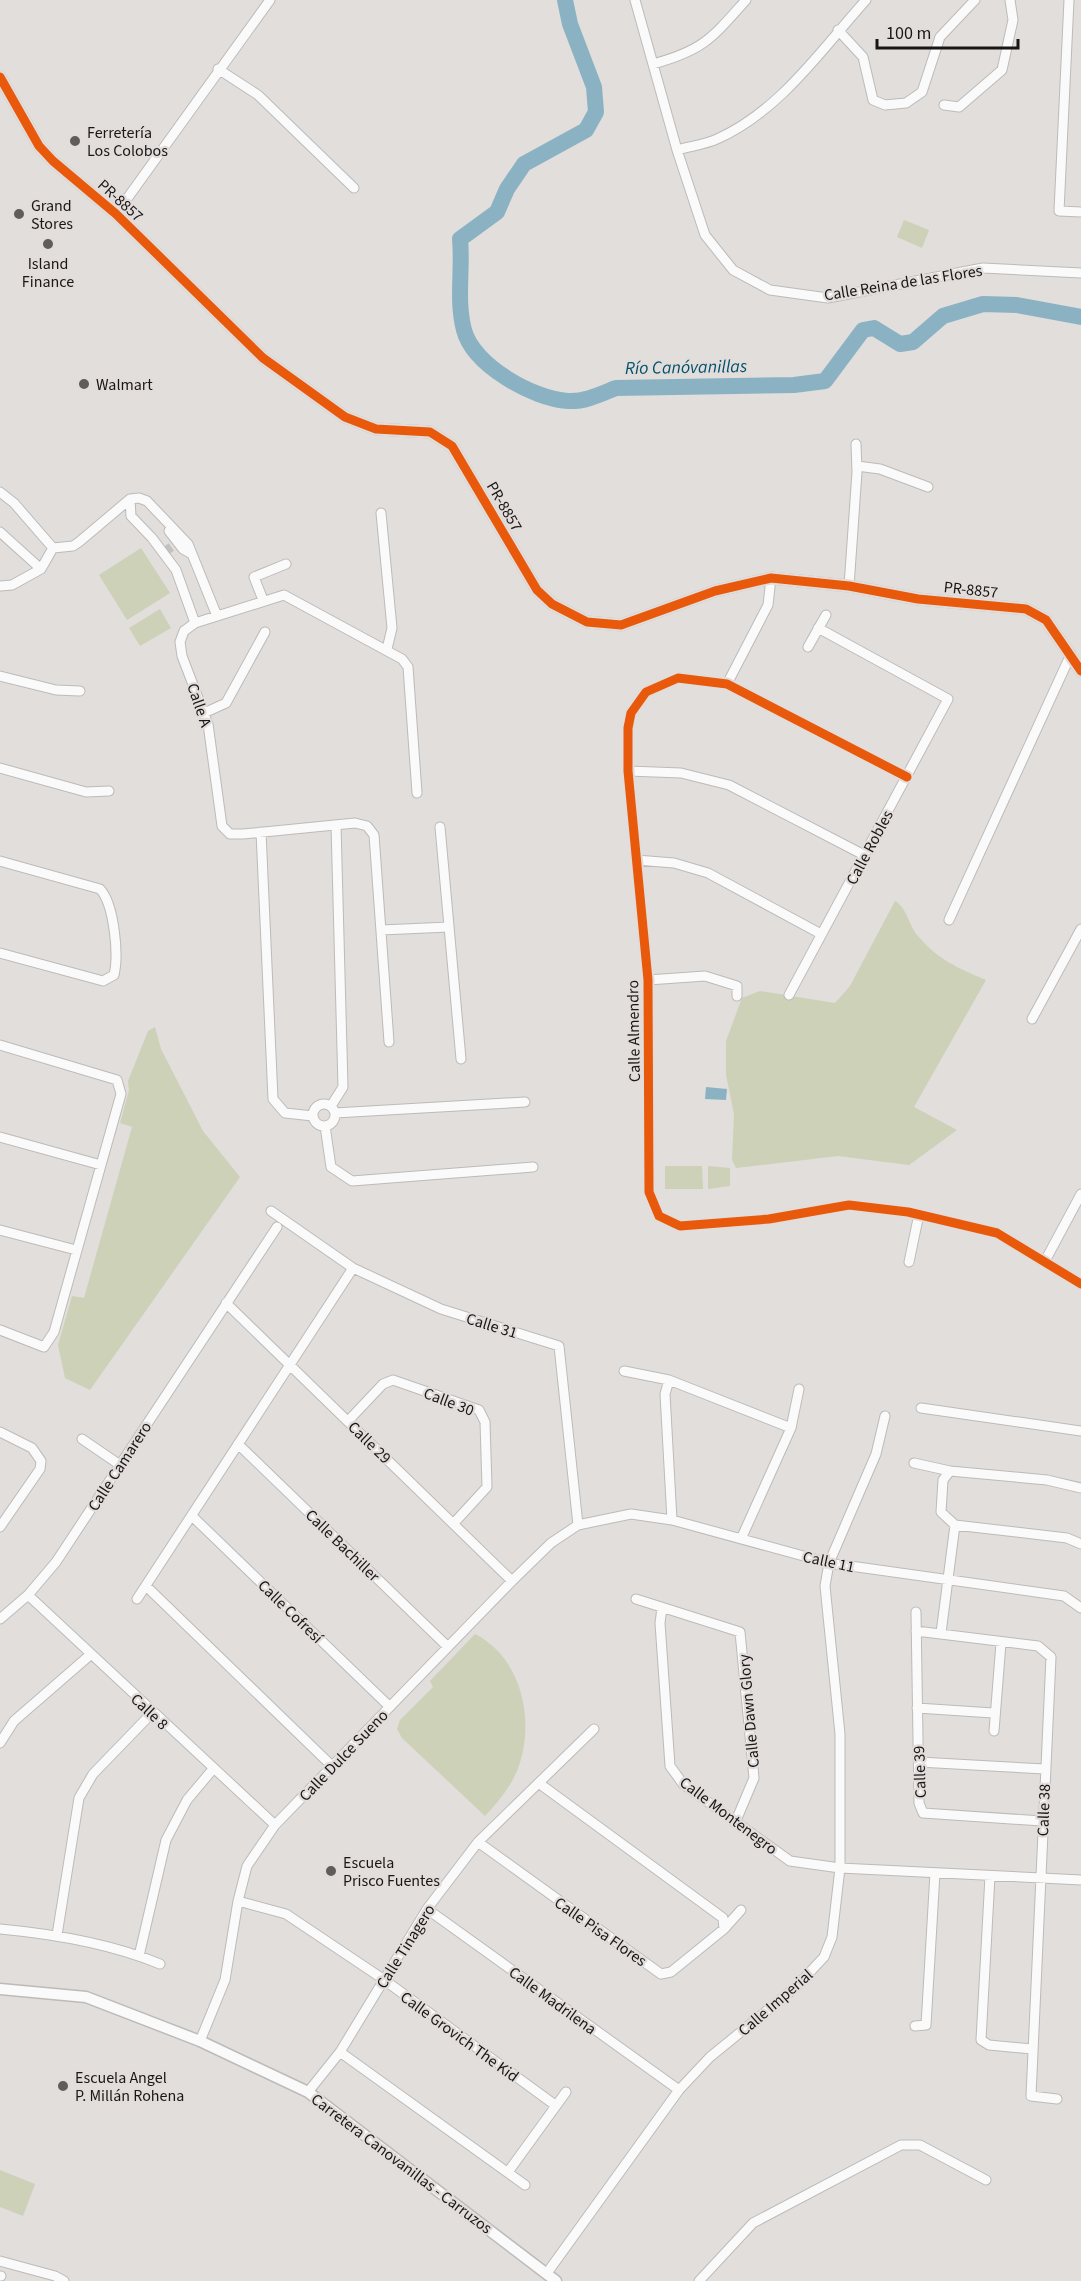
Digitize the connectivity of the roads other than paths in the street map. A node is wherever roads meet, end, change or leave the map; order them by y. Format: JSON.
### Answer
{"nodes":[{"id":1,"x":270,"y":0,"type":"edge"},
{"id":2,"x":635,"y":0,"type":"edge"},
{"id":3,"x":747,"y":0,"type":"edge"},
{"id":4,"x":866,"y":0,"type":"edge"},
{"id":5,"x":975,"y":0,"type":"edge"},
{"id":6,"x":1010,"y":0,"type":"edge"},
{"id":7,"x":1069,"y":1,"type":"edge"},
{"id":8,"x":1081,"y":3,"type":"edge"},
{"id":9,"x":838,"y":30,"type":"junction"},
{"id":10,"x":653,"y":64,"type":"junction"},
{"id":11,"x":218,"y":69,"type":"junction"},
{"id":12,"x":0,"y":77,"type":"edge"},
{"id":13,"x":944,"y":105,"type":"dead end"},
{"id":14,"x":677,"y":150,"type":"junction"},
{"id":15,"x":354,"y":188,"type":"dead end"},
{"id":16,"x":1081,"y":212,"type":"edge"},
{"id":17,"x":116,"y":214,"type":"junction"},
{"id":18,"x":1081,"y":273,"type":"edge"},
{"id":19,"x":856,"y":444,"type":"dead end"},
{"id":20,"x":857,"y":466,"type":"junction"},
{"id":21,"x":928,"y":487,"type":"dead end"},
{"id":22,"x":0,"y":492,"type":"edge"},
{"id":23,"x":130,"y":499,"type":"junction"},
{"id":24,"x":381,"y":513,"type":"dead end"},
{"id":25,"x":0,"y":532,"type":"edge"},
{"id":26,"x":153,"y":540,"type":"junction"},
{"id":27,"x":165,"y":546,"type":"tunnel mouth"},
{"id":28,"x":53,"y":548,"type":"junction"},
{"id":29,"x":173,"y":556,"type":"tunnel mouth"},
{"id":30,"x":286,"y":564,"type":"dead end"},
{"id":31,"x":41,"y":569,"type":"junction"},
{"id":32,"x":176,"y":570,"type":"junction"},
{"id":33,"x":771,"y":578,"type":"junction"},
{"id":34,"x":0,"y":586,"type":"edge"},
{"id":35,"x":849,"y":586,"type":"junction"},
{"id":36,"x":263,"y":600,"type":"junction"},
{"id":37,"x":826,"y":615,"type":"dead end"},
{"id":38,"x":217,"y":616,"type":"junction"},
{"id":39,"x":195,"y":623,"type":"junction"},
{"id":40,"x":818,"y":628,"type":"junction"},
{"id":41,"x":265,"y":632,"type":"dead end"},
{"id":42,"x":808,"y":647,"type":"dead end"},
{"id":43,"x":387,"y":649,"type":"junction"},
{"id":44,"x":1071,"y":654,"type":"junction"},
{"id":45,"x":1081,"y":671,"type":"edge"},
{"id":46,"x":0,"y":676,"type":"edge"},
{"id":47,"x":727,"y":684,"type":"junction"},
{"id":48,"x":80,"y":691,"type":"dead end"},
{"id":49,"x":204,"y":713,"type":"junction"},
{"id":50,"x":0,"y":768,"type":"edge"},
{"id":51,"x":628,"y":771,"type":"junction"},
{"id":52,"x":906,"y":777,"type":"junction"},
{"id":53,"x":109,"y":791,"type":"dead end"},
{"id":54,"x":417,"y":793,"type":"dead end"},
{"id":55,"x":336,"y":825,"type":"junction"},
{"id":56,"x":440,"y":827,"type":"dead end"},
{"id":57,"x":261,"y":832,"type":"junction"},
{"id":58,"x":864,"y":855,"type":"junction"},
{"id":59,"x":636,"y":860,"type":"junction"},
{"id":60,"x":0,"y":861,"type":"edge"},
{"id":61,"x":949,"y":920,"type":"dead end"},
{"id":62,"x":449,"y":927,"type":"junction"},
{"id":63,"x":1081,"y":929,"type":"edge"},
{"id":64,"x":381,"y":930,"type":"junction"},
{"id":65,"x":822,"y":934,"type":"junction"},
{"id":66,"x":0,"y":953,"type":"edge"},
{"id":67,"x":648,"y":980,"type":"junction"},
{"id":68,"x":789,"y":995,"type":"dead end"},
{"id":69,"x":737,"y":996,"type":"dead end"},
{"id":70,"x":1032,"y":1019,"type":"dead end"},
{"id":71,"x":388,"y":1042,"type":"dead end"},
{"id":72,"x":0,"y":1045,"type":"edge"},
{"id":73,"x":461,"y":1059,"type":"dead end"},
{"id":74,"x":525,"y":1102,"type":"dead end"},
{"id":75,"x":333,"y":1110,"type":"junction"},
{"id":76,"x":313,"y":1116,"type":"junction"},
{"id":77,"x":325,"y":1126,"type":"junction"},
{"id":78,"x":0,"y":1137,"type":"edge"},
{"id":79,"x":101,"y":1165,"type":"junction"},
{"id":80,"x":534,"y":1167,"type":"dead end"},
{"id":81,"x":1081,"y":1194,"type":"edge"},
{"id":82,"x":271,"y":1211,"type":"dead end"},
{"id":83,"x":919,"y":1214,"type":"junction"},
{"id":84,"x":277,"y":1227,"type":"dead end"},
{"id":85,"x":0,"y":1230,"type":"edge"},
{"id":86,"x":76,"y":1250,"type":"junction"},
{"id":87,"x":1045,"y":1261,"type":"junction"},
{"id":88,"x":909,"y":1262,"type":"dead end"},
{"id":89,"x":353,"y":1268,"type":"junction"},
{"id":90,"x":1081,"y":1284,"type":"edge"},
{"id":91,"x":226,"y":1303,"type":"junction"},
{"id":92,"x":0,"y":1330,"type":"edge"},
{"id":93,"x":290,"y":1366,"type":"junction"},
{"id":94,"x":624,"y":1371,"type":"dead end"},
{"id":95,"x":669,"y":1380,"type":"junction"},
{"id":96,"x":800,"y":1389,"type":"dead end"},
{"id":97,"x":921,"y":1408,"type":"dead end"},
{"id":98,"x":885,"y":1416,"type":"dead end"},
{"id":99,"x":348,"y":1421,"type":"junction"},
{"id":100,"x":790,"y":1428,"type":"junction"},
{"id":101,"x":1081,"y":1431,"type":"edge"},
{"id":102,"x":0,"y":1432,"type":"edge"},
{"id":103,"x":82,"y":1439,"type":"dead end"},
{"id":104,"x":238,"y":1444,"type":"junction"},
{"id":105,"x":914,"y":1463,"type":"dead end"},
{"id":106,"x":120,"y":1465,"type":"junction"},
{"id":107,"x":950,"y":1471,"type":"junction"},
{"id":108,"x":1081,"y":1488,"type":"edge"},
{"id":109,"x":192,"y":1516,"type":"junction"},
{"id":110,"x":672,"y":1520,"type":"junction"},
{"id":111,"x":454,"y":1523,"type":"junction"},
{"id":112,"x":578,"y":1525,"type":"junction"},
{"id":113,"x":955,"y":1525,"type":"junction"},
{"id":114,"x":0,"y":1527,"type":"edge"},
{"id":115,"x":741,"y":1539,"type":"junction"},
{"id":116,"x":1081,"y":1544,"type":"edge"},
{"id":117,"x":829,"y":1563,"type":"junction"},
{"id":118,"x":947,"y":1578,"type":"junction"},
{"id":119,"x":512,"y":1581,"type":"junction"},
{"id":120,"x":146,"y":1586,"type":"junction"},
{"id":121,"x":28,"y":1595,"type":"junction"},
{"id":122,"x":137,"y":1599,"type":"dead end"},
{"id":123,"x":636,"y":1599,"type":"dead end"},
{"id":124,"x":662,"y":1608,"type":"junction"},
{"id":125,"x":1081,"y":1608,"type":"edge"},
{"id":126,"x":915,"y":1612,"type":"dead end"},
{"id":127,"x":0,"y":1619,"type":"edge"},
{"id":128,"x":916,"y":1631,"type":"junction"},
{"id":129,"x":942,"y":1634,"type":"junction"},
{"id":130,"x":1000,"y":1643,"type":"junction"},
{"id":131,"x":448,"y":1647,"type":"junction"},
{"id":132,"x":90,"y":1655,"type":"junction"},
{"id":133,"x":390,"y":1707,"type":"junction"},
{"id":134,"x":916,"y":1708,"type":"junction"},
{"id":135,"x":152,"y":1713,"type":"junction"},
{"id":136,"x":993,"y":1713,"type":"junction"},
{"id":137,"x":594,"y":1729,"type":"dead end"},
{"id":138,"x":994,"y":1731,"type":"dead end"},
{"id":139,"x":0,"y":1743,"type":"edge"},
{"id":140,"x":919,"y":1762,"type":"junction"},
{"id":141,"x":332,"y":1766,"type":"junction"},
{"id":142,"x":213,"y":1769,"type":"junction"},
{"id":143,"x":1045,"y":1769,"type":"junction"},
{"id":144,"x":540,"y":1784,"type":"junction"},
{"id":145,"x":1042,"y":1821,"type":"junction"},
{"id":146,"x":735,"y":1822,"type":"junction"},
{"id":147,"x":275,"y":1825,"type":"junction"},
{"id":148,"x":478,"y":1842,"type":"junction"},
{"id":149,"x":840,"y":1868,"type":"junction"},
{"id":150,"x":934,"y":1873,"type":"junction"},
{"id":151,"x":990,"y":1876,"type":"junction"},
{"id":152,"x":1042,"y":1876,"type":"junction"},
{"id":153,"x":1081,"y":1880,"type":"edge"},
{"id":154,"x":238,"y":1901,"type":"junction"},
{"id":155,"x":427,"y":1909,"type":"junction"},
{"id":156,"x":741,"y":1910,"type":"dead end"},
{"id":157,"x":0,"y":1929,"type":"edge"},
{"id":158,"x":724,"y":1929,"type":"junction"},
{"id":159,"x":57,"y":1935,"type":"junction"},
{"id":160,"x":139,"y":1956,"type":"junction"},
{"id":161,"x":160,"y":1965,"type":"dead end"},
{"id":162,"x":383,"y":1979,"type":"junction"},
{"id":163,"x":0,"y":1989,"type":"edge"},
{"id":164,"x":915,"y":2026,"type":"dead end"},
{"id":165,"x":200,"y":2041,"type":"junction"},
{"id":166,"x":1032,"y":2049,"type":"junction"},
{"id":167,"x":339,"y":2052,"type":"junction"},
{"id":168,"x":679,"y":2090,"type":"junction"},
{"id":169,"x":308,"y":2092,"type":"junction"},
{"id":170,"x":566,"y":2092,"type":"dead end"},
{"id":171,"x":1057,"y":2099,"type":"dead end"},
{"id":172,"x":555,"y":2105,"type":"junction"},
{"id":173,"x":508,"y":2172,"type":"junction"},
{"id":174,"x":986,"y":2180,"type":"dead end"},
{"id":175,"x":525,"y":2185,"type":"dead end"},
{"id":176,"x":0,"y":2261,"type":"edge"},
{"id":177,"x":548,"y":2272,"type":"junction"},
{"id":178,"x":39,"y":2276,"type":"edge"},
{"id":179,"x":64,"y":2281,"type":"edge"},
{"id":180,"x":556,"y":2281,"type":"edge"},
{"id":181,"x":699,"y":2281,"type":"edge"}],
"edges":[{"from":1,"to":11,"type":"street"},
{"from":2,"to":10,"type":"street","name":"Calle Reina de las Flores"},
{"from":3,"to":10,"type":"street"},
{"from":4,"to":9,"type":"street"},
{"from":5,"to":9,"type":"street"},
{"from":6,"to":13,"type":"street"},
{"from":7,"to":8,"type":"street"},
{"from":7,"to":16,"type":"street"},
{"from":9,"to":14,"type":"street"},
{"from":10,"to":14,"type":"street","name":"Calle Reina de las Flores"},
{"from":11,"to":15,"type":"street"},
{"from":11,"to":17,"type":"street"},
{"from":12,"to":17,"type":"street","name":"PR-8857"},
{"from":14,"to":18,"type":"street","name":"Calle Reina de las Flores"},
{"from":17,"to":33,"type":"street","name":"PR-8857"},
{"from":19,"to":20,"type":"street"},
{"from":20,"to":21,"type":"street"},
{"from":20,"to":35,"type":"street"},
{"from":22,"to":28,"type":"street"},
{"from":23,"to":26,"type":"street"},
{"from":23,"to":28,"type":"street"},
{"from":23,"to":38,"type":"street"},
{"from":24,"to":43,"type":"street"},
{"from":25,"to":31,"type":"street"},
{"from":26,"to":27,"type":"street"},
{"from":26,"to":32,"type":"street"},
{"from":28,"to":31,"type":"street"},
{"from":29,"to":32,"type":"street"},
{"from":30,"to":36,"type":"street"},
{"from":31,"to":34,"type":"street"},
{"from":32,"to":39,"type":"street"},
{"from":33,"to":35,"type":"street","name":"PR-8857"},
{"from":33,"to":47,"type":"street"},
{"from":35,"to":44,"type":"street","name":"PR-8857"},
{"from":36,"to":38,"type":"street"},
{"from":36,"to":43,"type":"street"},
{"from":37,"to":40,"type":"street"},
{"from":38,"to":39,"type":"street"},
{"from":39,"to":49,"type":"street","name":"Calle A"},
{"from":40,"to":42,"type":"street"},
{"from":40,"to":52,"type":"street","name":"Calle Robles"},
{"from":41,"to":49,"type":"street"},
{"from":43,"to":54,"type":"street"},
{"from":44,"to":45,"type":"street","name":"PR-8857"},
{"from":44,"to":61,"type":"street"},
{"from":46,"to":48,"type":"street"},
{"from":47,"to":51,"type":"street","name":"Calle Almendro"},
{"from":47,"to":52,"type":"street","name":"Calle Almendro"},
{"from":49,"to":57,"type":"street","name":"Calle A"},
{"from":50,"to":53,"type":"street"},
{"from":51,"to":58,"type":"street"},
{"from":51,"to":59,"type":"street","name":"Calle Almendro"},
{"from":52,"to":58,"type":"street","name":"Calle Robles"},
{"from":55,"to":57,"type":"street","name":"Calle A"},
{"from":55,"to":64,"type":"street","name":"Calle A"},
{"from":55,"to":75,"type":"street"},
{"from":56,"to":62,"type":"street"},
{"from":57,"to":76,"type":"street"},
{"from":58,"to":65,"type":"street","name":"Calle Robles"},
{"from":59,"to":65,"type":"street"},
{"from":59,"to":67,"type":"street","name":"Calle Almendro"},
{"from":60,"to":66,"type":"street"},
{"from":62,"to":64,"type":"street"},
{"from":62,"to":73,"type":"street"},
{"from":63,"to":70,"type":"street"},
{"from":64,"to":71,"type":"street","name":"Calle A"},
{"from":65,"to":68,"type":"street","name":"Calle Robles"},
{"from":67,"to":69,"type":"street"},
{"from":67,"to":83,"type":"street","name":"Calle Almendro"},
{"from":72,"to":79,"type":"street"},
{"from":74,"to":75,"type":"street"},
{"from":75,"to":76,"type":"street"},
{"from":75,"to":77,"type":"street"},
{"from":76,"to":77,"type":"street"},
{"from":77,"to":80,"type":"street"},
{"from":78,"to":79,"type":"street"},
{"from":79,"to":86,"type":"street"},
{"from":81,"to":87,"type":"street"},
{"from":82,"to":89,"type":"street","name":"Calle 31"},
{"from":83,"to":87,"type":"street","name":"Calle Almendro"},
{"from":83,"to":88,"type":"street"},
{"from":84,"to":91,"type":"street","name":"Calle Camarero"},
{"from":85,"to":86,"type":"street"},
{"from":86,"to":92,"type":"street"},
{"from":87,"to":90,"type":"street","name":"Calle Almendro"},
{"from":89,"to":93,"type":"street"},
{"from":89,"to":112,"type":"street","name":"Calle 31"},
{"from":91,"to":93,"type":"street","name":"Calle 29"},
{"from":91,"to":106,"type":"street","name":"Calle Camarero"},
{"from":93,"to":99,"type":"street","name":"Calle 29"},
{"from":93,"to":104,"type":"street"},
{"from":94,"to":95,"type":"street"},
{"from":95,"to":100,"type":"street"},
{"from":95,"to":110,"type":"street"},
{"from":96,"to":100,"type":"street"},
{"from":97,"to":101,"type":"street"},
{"from":98,"to":117,"type":"street","name":"Calle Imperial"},
{"from":99,"to":111,"type":"street","name":"Calle 29"},
{"from":99,"to":111,"type":"street","name":"Calle 30"},
{"from":100,"to":115,"type":"street"},
{"from":102,"to":114,"type":"street"},
{"from":103,"to":106,"type":"street"},
{"from":104,"to":109,"type":"street"},
{"from":104,"to":131,"type":"street","name":"Calle Bachiller"},
{"from":105,"to":107,"type":"street"},
{"from":106,"to":121,"type":"street","name":"Calle Camarero"},
{"from":107,"to":108,"type":"street"},
{"from":107,"to":113,"type":"street"},
{"from":109,"to":120,"type":"street"},
{"from":109,"to":133,"type":"street","name":"Calle Cofresí"},
{"from":110,"to":112,"type":"street","name":"Calle 11"},
{"from":110,"to":115,"type":"street","name":"Calle 11"},
{"from":111,"to":119,"type":"street","name":"Calle 29"},
{"from":112,"to":119,"type":"street","name":"Calle Dulce Sueno"},
{"from":113,"to":116,"type":"street"},
{"from":113,"to":118,"type":"street"},
{"from":115,"to":117,"type":"street","name":"Calle 11"},
{"from":117,"to":118,"type":"street","name":"Calle 11"},
{"from":117,"to":149,"type":"street","name":"Calle Imperial"},
{"from":118,"to":125,"type":"street","name":"Calle 11"},
{"from":118,"to":129,"type":"street"},
{"from":119,"to":131,"type":"street","name":"Calle Dulce Sueno"},
{"from":120,"to":122,"type":"street"},
{"from":120,"to":141,"type":"street"},
{"from":121,"to":127,"type":"street","name":"Calle Camarero"},
{"from":121,"to":132,"type":"street","name":"Calle 8"},
{"from":123,"to":124,"type":"street","name":"Calle Dawn Glory"},
{"from":124,"to":146,"type":"street","name":"Calle Montenegro"},
{"from":124,"to":146,"type":"street","name":"Calle Dawn Glory"},
{"from":126,"to":128,"type":"street","name":"Calle 39"},
{"from":128,"to":129,"type":"street","name":"Calle 38"},
{"from":128,"to":134,"type":"street","name":"Calle 39"},
{"from":129,"to":130,"type":"street","name":"Calle 38"},
{"from":130,"to":136,"type":"street"},
{"from":130,"to":143,"type":"street","name":"Calle 38"},
{"from":131,"to":133,"type":"street","name":"Calle Dulce Sueno"},
{"from":132,"to":135,"type":"street","name":"Calle 8"},
{"from":132,"to":139,"type":"street"},
{"from":133,"to":141,"type":"street","name":"Calle Dulce Sueno"},
{"from":134,"to":136,"type":"street"},
{"from":134,"to":140,"type":"street","name":"Calle 39"},
{"from":135,"to":142,"type":"street","name":"Calle 8"},
{"from":135,"to":159,"type":"street"},
{"from":136,"to":138,"type":"street"},
{"from":137,"to":144,"type":"street","name":"Calle Tinagero"},
{"from":140,"to":143,"type":"street"},
{"from":140,"to":145,"type":"street","name":"Calle 39"},
{"from":141,"to":147,"type":"street","name":"Calle Dulce Sueno"},
{"from":142,"to":147,"type":"street","name":"Calle 8"},
{"from":142,"to":160,"type":"street"},
{"from":143,"to":145,"type":"street","name":"Calle 38"},
{"from":144,"to":148,"type":"street","name":"Calle Tinagero"},
{"from":144,"to":158,"type":"street"},
{"from":145,"to":152,"type":"street","name":"Calle 38"},
{"from":146,"to":149,"type":"street","name":"Calle Montenegro"},
{"from":147,"to":154,"type":"street","name":"Calle Dulce Sueno"},
{"from":148,"to":155,"type":"street","name":"Calle Tinagero"},
{"from":148,"to":158,"type":"street","name":"Calle Pisa Flores"},
{"from":149,"to":150,"type":"street","name":"Calle Montenegro"},
{"from":149,"to":168,"type":"street","name":"Calle Imperial"},
{"from":150,"to":151,"type":"street","name":"Calle Montenegro"},
{"from":150,"to":164,"type":"street"},
{"from":151,"to":152,"type":"street","name":"Calle Montenegro"},
{"from":151,"to":166,"type":"street"},
{"from":152,"to":153,"type":"street","name":"Calle Montenegro"},
{"from":152,"to":166,"type":"street","name":"Calle 38"},
{"from":154,"to":162,"type":"street","name":"Calle Grovich The Kid"},
{"from":154,"to":165,"type":"street","name":"Calle Dulce Sueno"},
{"from":155,"to":162,"type":"street","name":"Calle Tinagero"},
{"from":155,"to":168,"type":"street","name":"Calle Madrilena"},
{"from":156,"to":158,"type":"street"},
{"from":157,"to":159,"type":"street"},
{"from":159,"to":160,"type":"street"},
{"from":160,"to":161,"type":"street"},
{"from":162,"to":167,"type":"street","name":"Calle Tinagero"},
{"from":162,"to":172,"type":"street","name":"Calle Grovich The Kid"},
{"from":163,"to":165,"type":"street","name":"Carretera Canovanillas - Carruzos"},
{"from":165,"to":169,"type":"street","name":"Carretera Canovanillas - Carruzos"},
{"from":166,"to":171,"type":"street","name":"Calle 38"},
{"from":167,"to":169,"type":"street","name":"Calle Tinagero"},
{"from":167,"to":173,"type":"street"},
{"from":168,"to":177,"type":"street","name":"Calle Imperial"},
{"from":169,"to":177,"type":"street","name":"Carretera Canovanillas - Carruzos"},
{"from":170,"to":172,"type":"street"},
{"from":172,"to":173,"type":"street"},
{"from":173,"to":175,"type":"street"},
{"from":174,"to":181,"type":"street"},
{"from":176,"to":178,"type":"street"},
{"from":177,"to":180,"type":"street","name":"Carretera Canovanillas - Carruzos"},
{"from":178,"to":179,"type":"street"}]}
